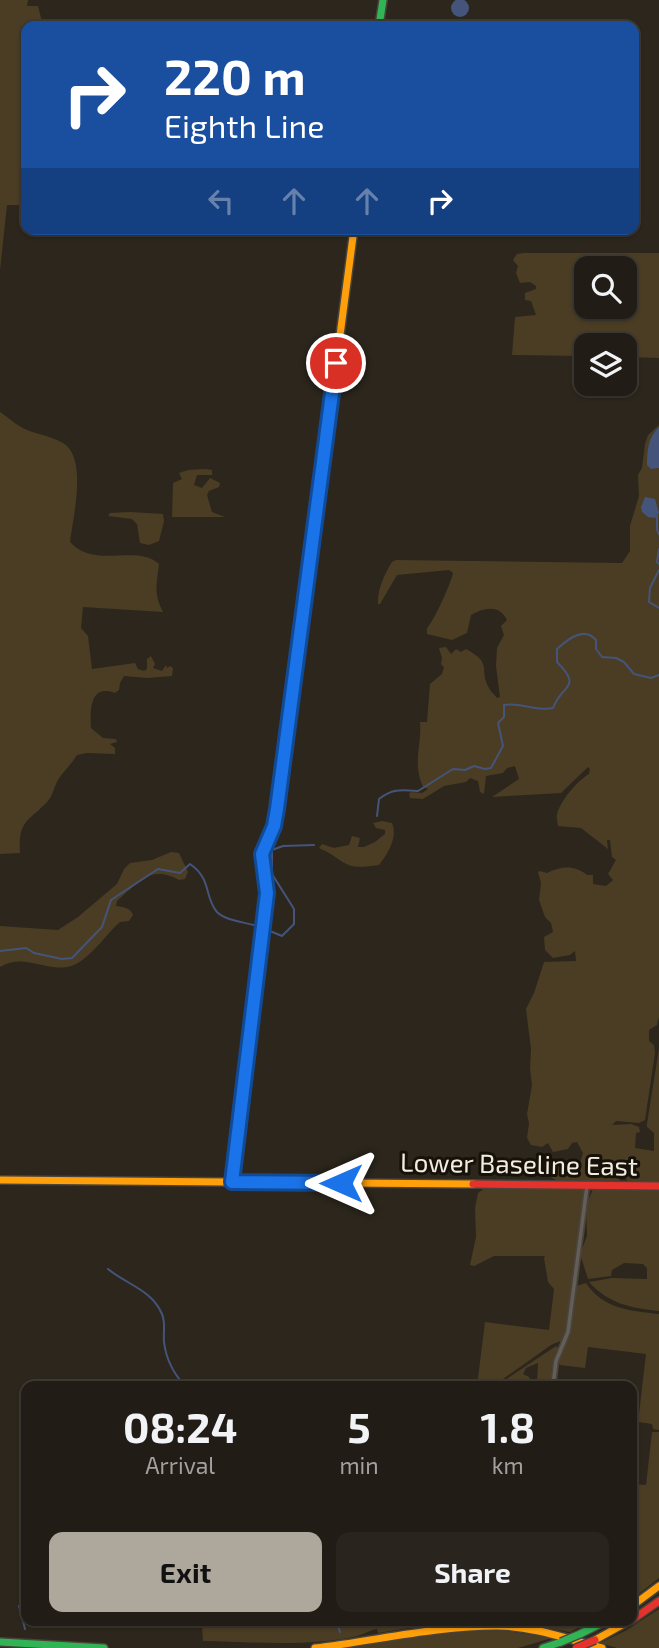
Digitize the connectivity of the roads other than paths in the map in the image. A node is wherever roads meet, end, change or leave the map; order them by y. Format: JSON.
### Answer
{"nodes":[{"id":1,"x":383,"y":0,"type":"edge"},
{"id":2,"x":380,"y":21,"type":"edge"},
{"id":3,"x":353,"y":235,"type":"edge"},
{"id":4,"x":0,"y":1180,"type":"edge"},
{"id":5,"x":232,"y":1182,"type":"junction"},
{"id":6,"x":587,"y":1184,"type":"junction"},
{"id":7,"x":659,"y":1186,"type":"edge"},
{"id":8,"x":553,"y":1381,"type":"edge"},
{"id":9,"x":659,"y":1586,"type":"edge"},
{"id":10,"x":659,"y":1601,"type":"edge"},
{"id":11,"x":637,"y":1602,"type":"edge"},
{"id":12,"x":637,"y":1616,"type":"edge"},
{"id":13,"x":596,"y":1626,"type":"edge"},
{"id":14,"x":620,"y":1626,"type":"edge"},
{"id":15,"x":0,"y":1642,"type":"edge"},
{"id":16,"x":104,"y":1648,"type":"edge"},
{"id":17,"x":315,"y":1648,"type":"edge"},
{"id":18,"x":543,"y":1648,"type":"edge"},
{"id":19,"x":576,"y":1648,"type":"edge"},
{"id":20,"x":602,"y":1648,"type":"edge"}],
"edges":[{"from":1,"to":2,"type":"main road"},
{"from":3,"to":5,"type":"main road"},
{"from":4,"to":5,"type":"main road","name":"Lower Baseline East"},
{"from":5,"to":6,"type":"main road","name":"Lower Baseline East"},
{"from":6,"to":7,"type":"main road","name":"Lower Baseline East"},
{"from":6,"to":8,"type":"street"},
{"from":9,"to":11,"type":"main road"},
{"from":10,"to":12,"type":"main road"},
{"from":13,"to":18,"type":"main road","bridge":true},
{"from":14,"to":19,"type":"main road","bridge":true},
{"from":15,"to":16,"type":"main road"},
{"from":17,"to":20,"type":"main road"}]}
